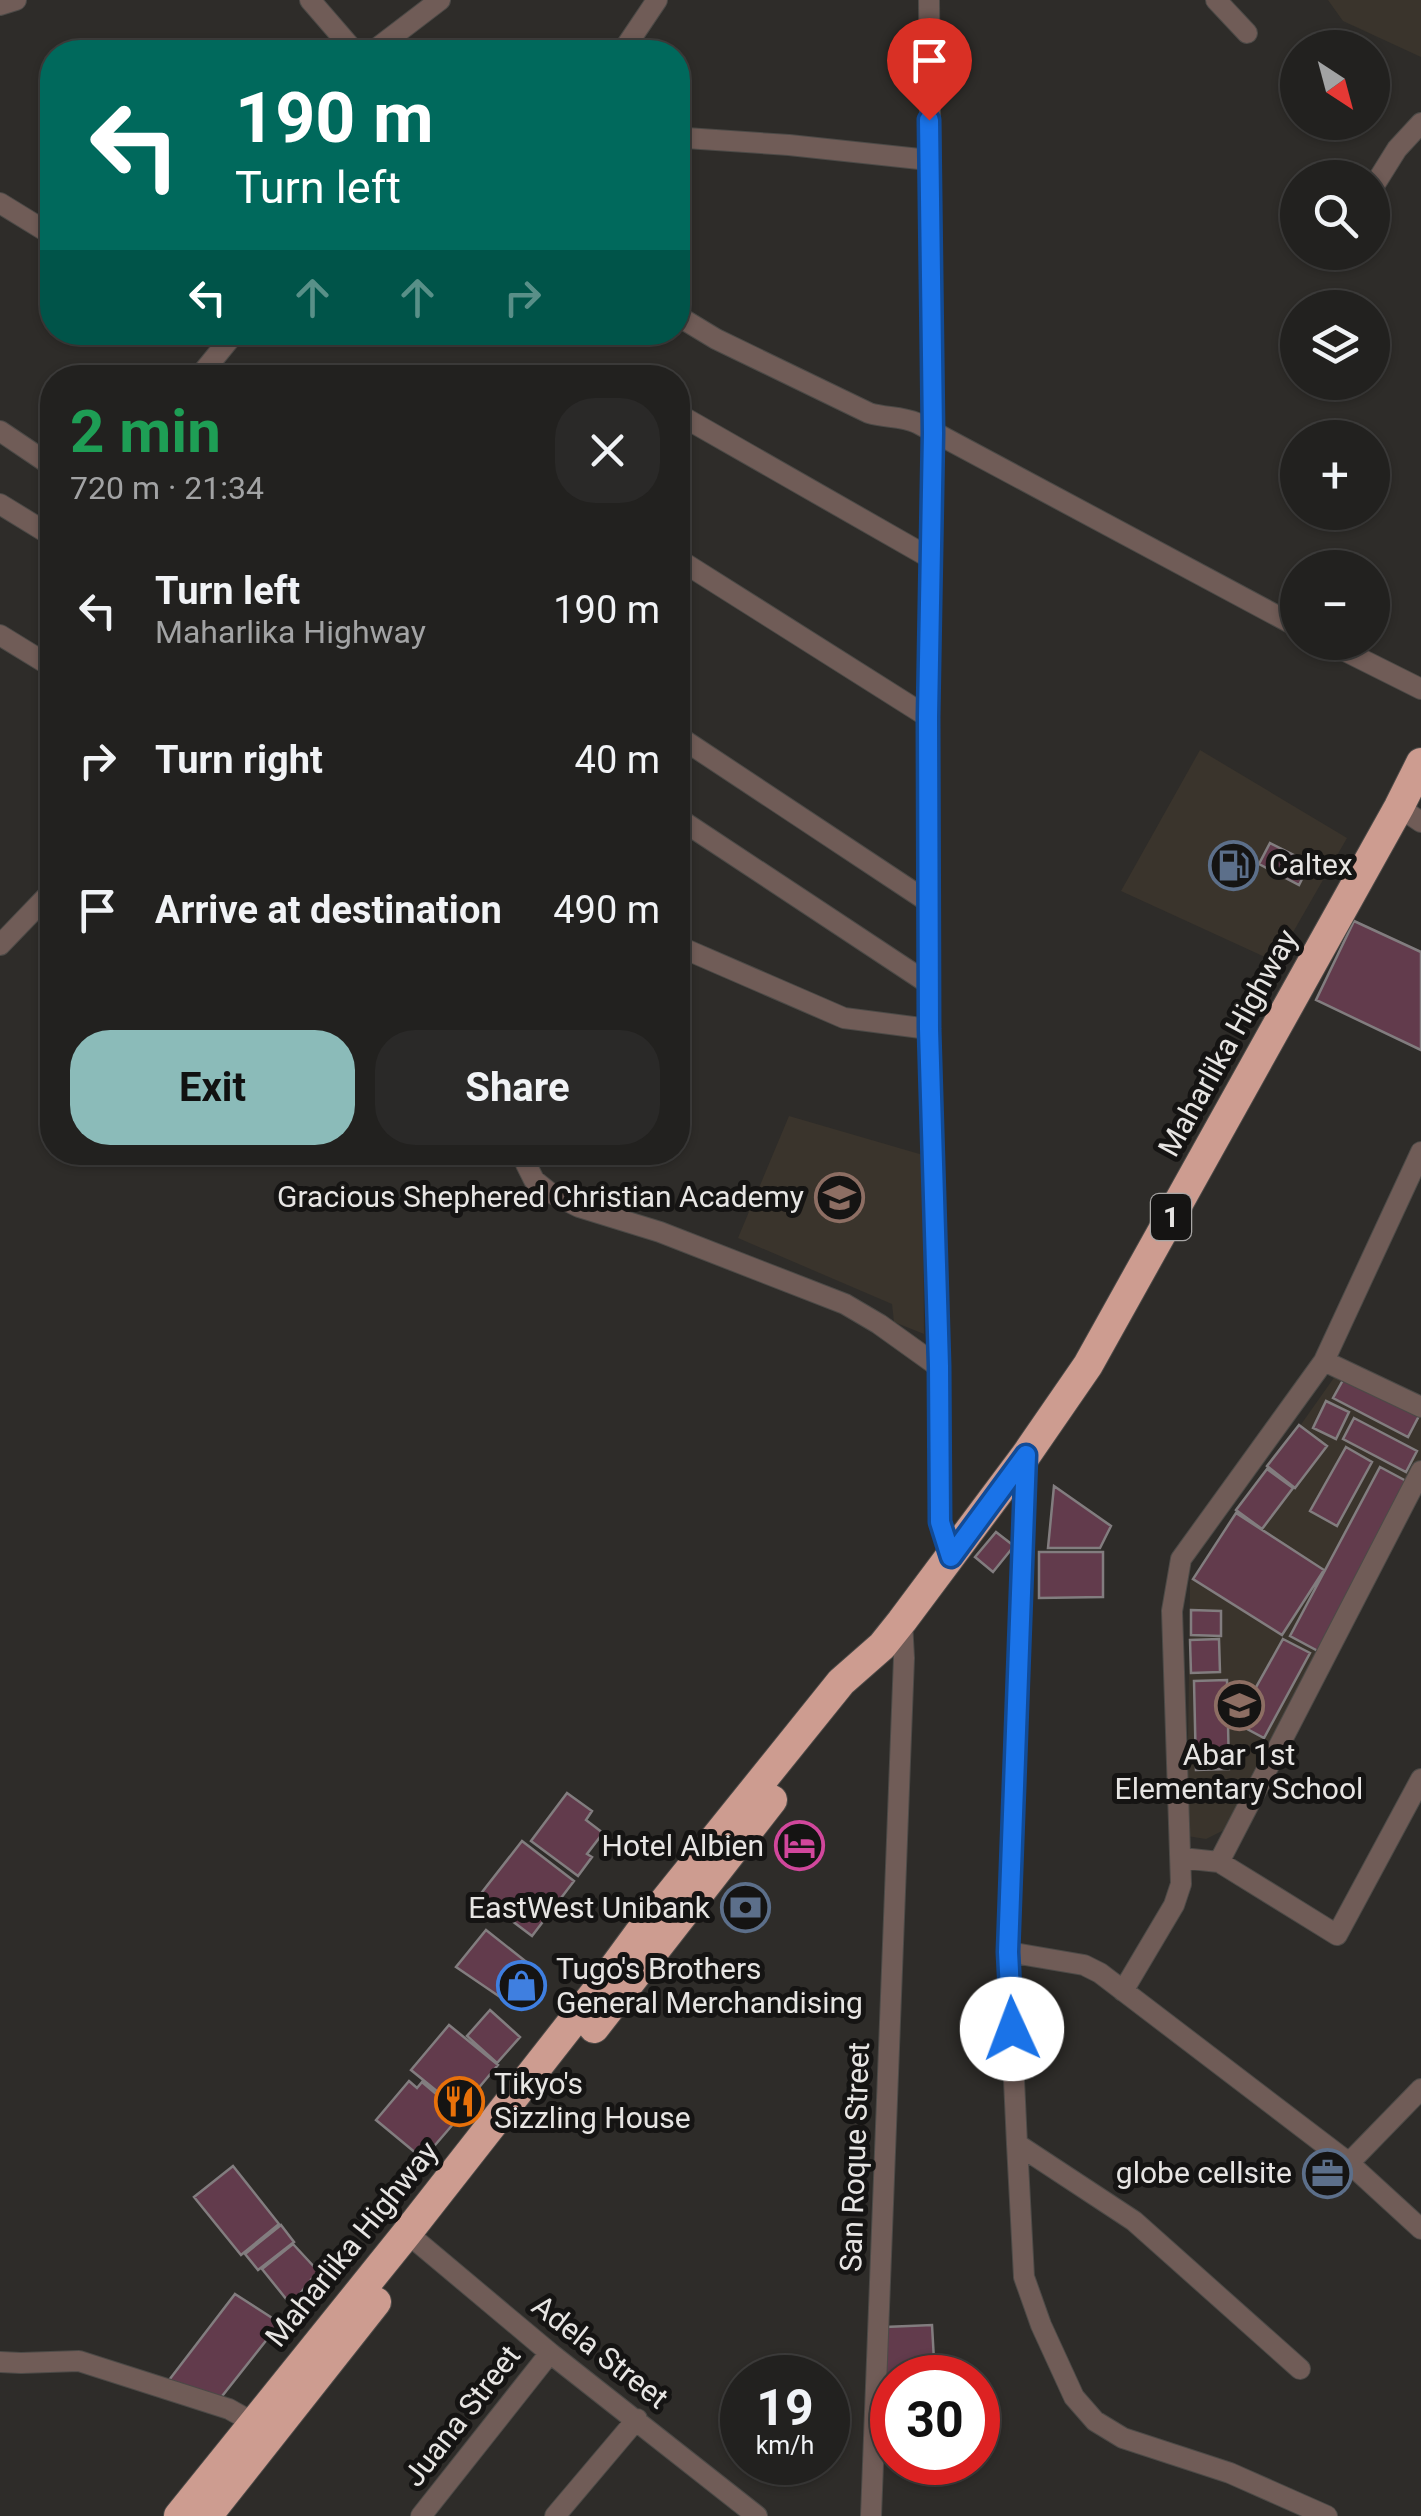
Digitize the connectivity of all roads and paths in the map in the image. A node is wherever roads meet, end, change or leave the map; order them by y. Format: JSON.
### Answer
{"nodes":[{"id":1,"x":16,"y":0,"type":"edge"},
{"id":2,"x":310,"y":0,"type":"edge"},
{"id":3,"x":440,"y":0,"type":"edge"},
{"id":4,"x":657,"y":0,"type":"edge"},
{"id":5,"x":929,"y":0,"type":"edge"},
{"id":6,"x":1216,"y":0,"type":"edge"},
{"id":7,"x":0,"y":5,"type":"edge"},
{"id":8,"x":1247,"y":33,"type":"dead end"},
{"id":9,"x":345,"y":40,"type":"edge"},
{"id":10,"x":388,"y":40,"type":"edge"},
{"id":11,"x":630,"y":40,"type":"edge"},
{"id":12,"x":1421,"y":123,"type":"edge"},
{"id":13,"x":690,"y":138,"type":"edge"},
{"id":14,"x":929,"y":160,"type":"junction"},
{"id":15,"x":1390,"y":161,"type":"edge"},
{"id":16,"x":0,"y":203,"type":"edge"},
{"id":17,"x":40,"y":227,"type":"edge"},
{"id":18,"x":690,"y":323,"type":"edge"},
{"id":19,"x":225,"y":345,"type":"edge"},
{"id":20,"x":209,"y":365,"type":"edge"},
{"id":21,"x":690,"y":421,"type":"edge"},
{"id":22,"x":0,"y":431,"type":"edge"},
{"id":23,"x":933,"y":433,"type":"junction"},
{"id":24,"x":40,"y":458,"type":"edge"},
{"id":25,"x":0,"y":504,"type":"edge"},
{"id":26,"x":40,"y":527,"type":"edge"},
{"id":27,"x":932,"y":560,"type":"junction"},
{"id":28,"x":690,"y":567,"type":"edge"},
{"id":29,"x":1280,"y":617,"type":"edge"},
{"id":30,"x":0,"y":635,"type":"edge"},
{"id":31,"x":40,"y":659,"type":"edge"},
{"id":32,"x":1363,"y":660,"type":"edge"},
{"id":33,"x":1421,"y":689,"type":"edge"},
{"id":34,"x":928,"y":717,"type":"junction"},
{"id":35,"x":690,"y":744,"type":"edge"},
{"id":36,"x":1421,"y":764,"type":"edge"},
{"id":37,"x":1410,"y":814,"type":"edge"},
{"id":38,"x":690,"y":826,"type":"edge"},
{"id":39,"x":927,"y":901,"type":"junction"},
{"id":40,"x":40,"y":904,"type":"edge"},
{"id":41,"x":1,"y":941,"type":"edge"},
{"id":42,"x":690,"y":951,"type":"edge"},
{"id":43,"x":928,"y":984,"type":"junction"},
{"id":44,"x":929,"y":1029,"type":"junction"},
{"id":45,"x":1421,"y":1152,"type":"edge"},
{"id":46,"x":526,"y":1165,"type":"edge"},
{"id":47,"x":1324,"y":1360,"type":"junction"},
{"id":48,"x":939,"y":1366,"type":"junction"},
{"id":49,"x":1421,"y":1407,"type":"edge"},
{"id":50,"x":1026,"y":1455,"type":"junction"},
{"id":51,"x":1421,"y":1472,"type":"edge"},
{"id":52,"x":951,"y":1557,"type":"junction"},
{"id":53,"x":902,"y":1622,"type":"junction"},
{"id":54,"x":1421,"y":1779,"type":"edge"},
{"id":55,"x":1182,"y":1858,"type":"junction"},
{"id":56,"x":1219,"y":1862,"type":"junction"},
{"id":57,"x":1008,"y":1952,"type":"junction"},
{"id":58,"x":1124,"y":1991,"type":"junction"},
{"id":59,"x":1421,"y":2089,"type":"edge"},
{"id":60,"x":1016,"y":2144,"type":"junction"},
{"id":61,"x":1349,"y":2164,"type":"junction"},
{"id":62,"x":1421,"y":2229,"type":"edge"},
{"id":63,"x":414,"y":2239,"type":"junction"},
{"id":64,"x":328,"y":2346,"type":"junction"},
{"id":65,"x":550,"y":2353,"type":"junction"},
{"id":66,"x":0,"y":2362,"type":"edge"},
{"id":67,"x":1300,"y":2369,"type":"dead end"},
{"id":68,"x":637,"y":2419,"type":"junction"},
{"id":69,"x":254,"y":2423,"type":"junction"},
{"id":70,"x":232,"y":2467,"type":"junction"},
{"id":71,"x":179,"y":2516,"type":"edge"},
{"id":72,"x":207,"y":2516,"type":"edge"},
{"id":73,"x":421,"y":2516,"type":"edge"},
{"id":74,"x":555,"y":2516,"type":"edge"},
{"id":75,"x":757,"y":2516,"type":"edge"},
{"id":76,"x":871,"y":2516,"type":"edge"},
{"id":77,"x":1328,"y":2516,"type":"edge"}],
"edges":[{"from":1,"to":7,"type":"street"},
{"from":2,"to":9,"type":"street"},
{"from":3,"to":10,"type":"street"},
{"from":4,"to":11,"type":"street"},
{"from":5,"to":14,"type":"street"},
{"from":6,"to":8,"type":"street"},
{"from":12,"to":15,"type":"street"},
{"from":13,"to":14,"type":"street"},
{"from":14,"to":23,"type":"street"},
{"from":16,"to":17,"type":"street"},
{"from":18,"to":23,"type":"street"},
{"from":19,"to":20,"type":"street"},
{"from":21,"to":27,"type":"street"},
{"from":22,"to":24,"type":"street"},
{"from":23,"to":27,"type":"street"},
{"from":23,"to":29,"type":"street"},
{"from":25,"to":26,"type":"street"},
{"from":27,"to":34,"type":"street"},
{"from":28,"to":34,"type":"street"},
{"from":30,"to":31,"type":"street"},
{"from":32,"to":33,"type":"street"},
{"from":34,"to":39,"type":"street"},
{"from":35,"to":39,"type":"street"},
{"from":36,"to":37,"type":"highway","name":"Maharlika Highway","number":"1"},
{"from":37,"to":50,"type":"highway","name":"Maharlika Highway","number":"1"},
{"from":38,"to":43,"type":"street"},
{"from":39,"to":43,"type":"street"},
{"from":40,"to":41,"type":"street"},
{"from":42,"to":44,"type":"street"},
{"from":43,"to":44,"type":"street"},
{"from":44,"to":48,"type":"street"},
{"from":45,"to":47,"type":"street"},
{"from":46,"to":48,"type":"street"},
{"from":47,"to":49,"type":"street"},
{"from":47,"to":55,"type":"street"},
{"from":48,"to":52,"type":"street"},
{"from":50,"to":52,"type":"highway","name":"Maharlika Highway","number":"1"},
{"from":50,"to":57,"type":"street"},
{"from":51,"to":56,"type":"street"},
{"from":52,"to":53,"type":"highway","name":"Maharlika Highway","number":"1"},
{"from":53,"to":63,"type":"highway","name":"Maharlika Highway","number":"1"},
{"from":53,"to":76,"type":"street","name":"San Roque Street"},
{"from":54,"to":56,"type":"street"},
{"from":55,"to":56,"type":"street"},
{"from":55,"to":58,"type":"street"},
{"from":57,"to":58,"type":"street"},
{"from":57,"to":60,"type":"street"},
{"from":58,"to":61,"type":"street"},
{"from":59,"to":61,"type":"street"},
{"from":60,"to":67,"type":"street"},
{"from":60,"to":77,"type":"street"},
{"from":61,"to":62,"type":"street"},
{"from":63,"to":64,"type":"highway","name":"Maharlika Highway","number":"1"},
{"from":63,"to":65,"type":"street","name":"Adela Street"},
{"from":64,"to":69,"type":"highway","name":"Maharlika Highway","number":"1"},
{"from":64,"to":70,"type":"highway","name":"Maharlika Highway","number":"1"},
{"from":65,"to":68,"type":"street","name":"Adela Street"},
{"from":65,"to":73,"type":"street","name":"Juana Street"},
{"from":66,"to":69,"type":"street"},
{"from":68,"to":74,"type":"street"},
{"from":68,"to":75,"type":"street","name":"Adela Street"},
{"from":69,"to":70,"type":"highway","name":"Maharlika Highway","number":"1"},
{"from":70,"to":71,"type":"highway","name":"Maharlika Highway","number":"1"},
{"from":70,"to":72,"type":"highway","name":"Maharlika Highway","number":"1"}]}
